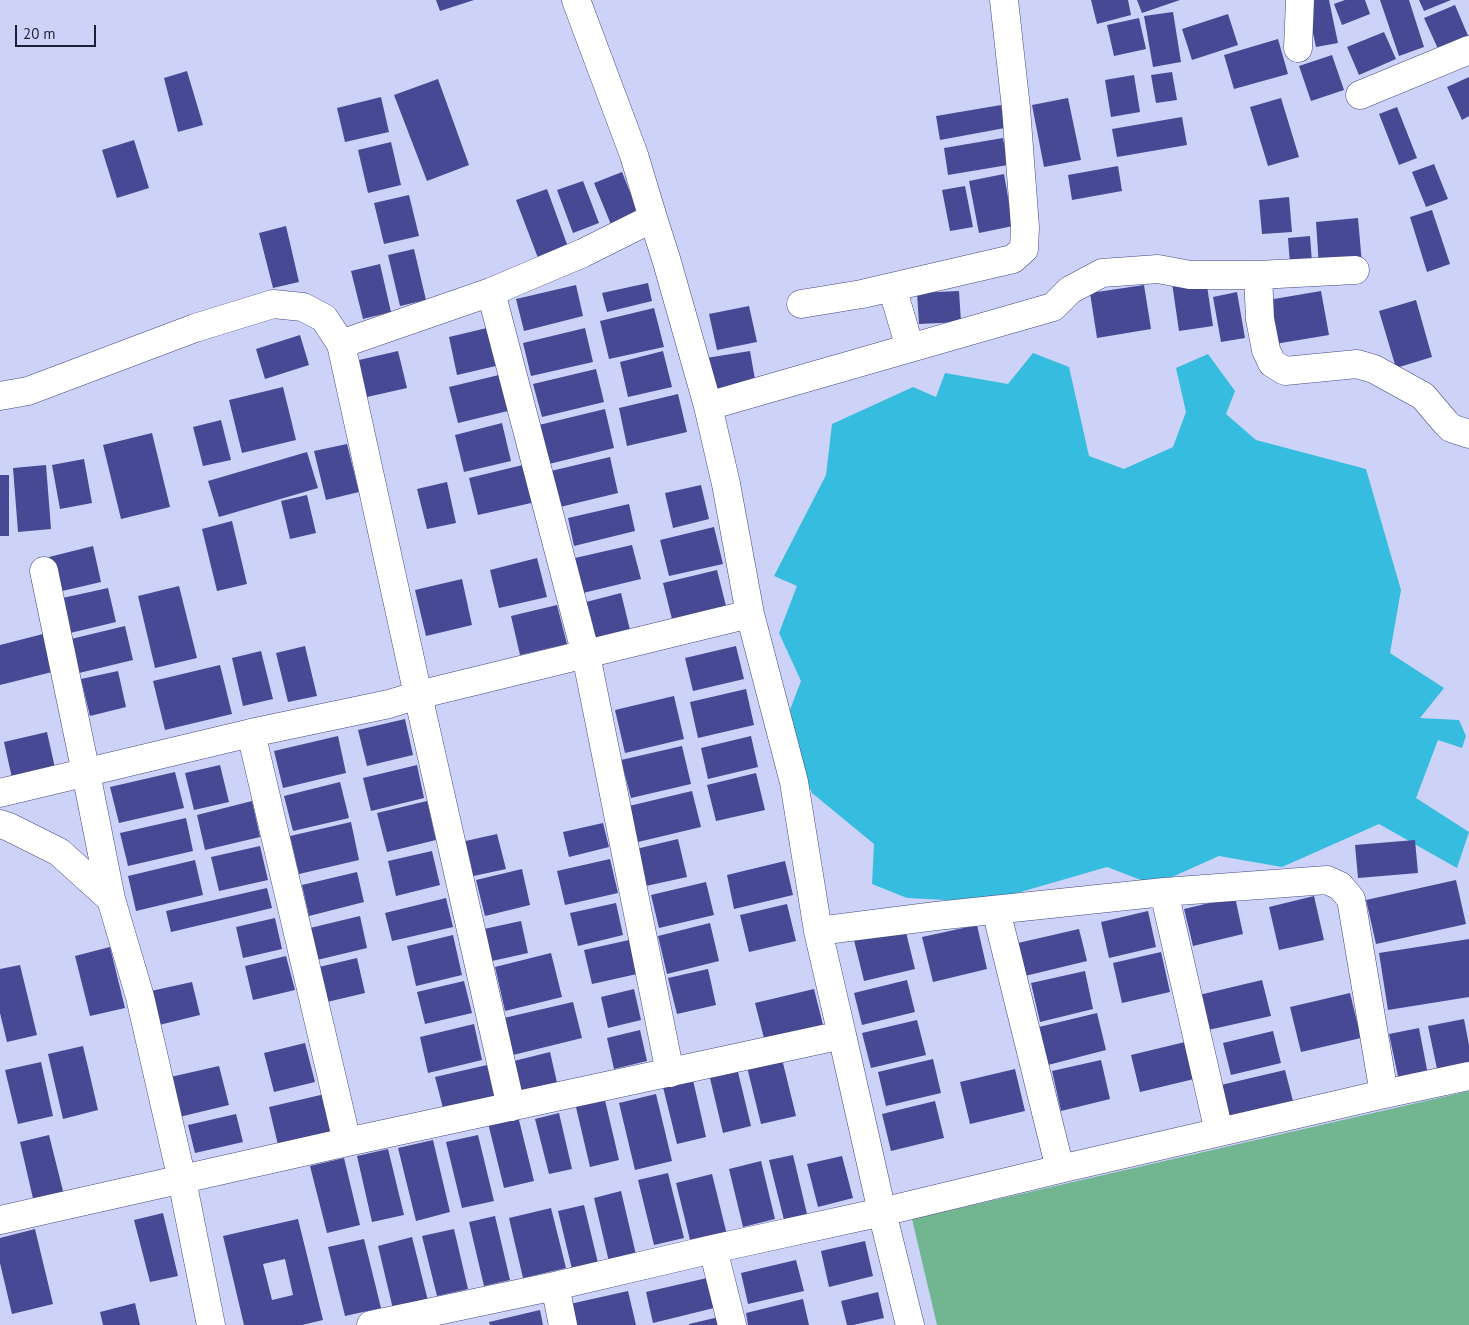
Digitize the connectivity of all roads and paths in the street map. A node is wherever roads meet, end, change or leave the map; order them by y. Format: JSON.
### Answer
{"nodes":[{"id":1,"x":576,"y":0,"type":"edge"},
{"id":2,"x":1004,"y":0,"type":"edge"},
{"id":3,"x":1300,"y":0,"type":"edge"},
{"id":4,"x":1298,"y":48,"type":"dead end"},
{"id":5,"x":1469,"y":50,"type":"edge"},
{"id":6,"x":1360,"y":95,"type":"dead end"},
{"id":7,"x":653,"y":218,"type":"junction"},
{"id":8,"x":1355,"y":270,"type":"dead end"},
{"id":9,"x":1258,"y":275,"type":"junction"},
{"id":10,"x":892,"y":287,"type":"junction"},
{"id":11,"x":491,"y":292,"type":"junction"},
{"id":12,"x":801,"y":304,"type":"dead end"},
{"id":13,"x":341,"y":344,"type":"junction"},
{"id":14,"x":910,"y":348,"type":"junction"},
{"id":15,"x":0,"y":396,"type":"edge"},
{"id":16,"x":708,"y":406,"type":"junction"},
{"id":17,"x":1469,"y":434,"type":"edge"},
{"id":18,"x":44,"y":571,"type":"dead end"},
{"id":19,"x":750,"y":614,"type":"junction"},
{"id":20,"x":586,"y":655,"type":"junction"},
{"id":21,"x":418,"y":695,"type":"junction"},
{"id":22,"x":251,"y":732,"type":"junction"},
{"id":23,"x":86,"y":773,"type":"junction"},
{"id":24,"x":0,"y":793,"type":"edge"},
{"id":25,"x":0,"y":824,"type":"edge"},
{"id":26,"x":1164,"y":892,"type":"junction"},
{"id":27,"x":110,"y":899,"type":"junction"},
{"id":28,"x":996,"y":910,"type":"junction"},
{"id":29,"x":818,"y":931,"type":"junction"},
{"id":30,"x":842,"y":1035,"type":"junction"},
{"id":31,"x":670,"y":1073,"type":"junction"},
{"id":32,"x":1469,"y":1076,"type":"edge"},
{"id":33,"x":1384,"y":1094,"type":"junction"},
{"id":34,"x":511,"y":1107,"type":"junction"},
{"id":35,"x":1220,"y":1132,"type":"junction"},
{"id":36,"x":347,"y":1142,"type":"junction"},
{"id":37,"x":1060,"y":1169,"type":"junction"},
{"id":38,"x":182,"y":1180,"type":"junction"},
{"id":39,"x":882,"y":1212,"type":"junction"},
{"id":40,"x":0,"y":1220,"type":"edge"},
{"id":41,"x":713,"y":1249,"type":"junction"},
{"id":42,"x":554,"y":1286,"type":"junction"},
{"id":43,"x":383,"y":1324,"type":"edge"},
{"id":44,"x":211,"y":1325,"type":"edge"},
{"id":45,"x":563,"y":1325,"type":"edge"},
{"id":46,"x":732,"y":1325,"type":"edge"},
{"id":47,"x":910,"y":1325,"type":"edge"}],
"edges":[{"from":1,"to":7,"type":"street"},
{"from":2,"to":10,"type":"street"},
{"from":3,"to":4,"type":"street"},
{"from":5,"to":6,"type":"street"},
{"from":7,"to":11,"type":"street"},
{"from":7,"to":16,"type":"street"},
{"from":8,"to":9,"type":"street"},
{"from":9,"to":14,"type":"street"},
{"from":9,"to":17,"type":"street"},
{"from":10,"to":12,"type":"street"},
{"from":10,"to":14,"type":"street"},
{"from":11,"to":13,"type":"street"},
{"from":11,"to":20,"type":"street"},
{"from":13,"to":15,"type":"street"},
{"from":13,"to":21,"type":"street"},
{"from":14,"to":16,"type":"street"},
{"from":16,"to":19,"type":"street"},
{"from":18,"to":23,"type":"street"},
{"from":19,"to":20,"type":"street"},
{"from":19,"to":29,"type":"street"},
{"from":20,"to":21,"type":"street"},
{"from":20,"to":31,"type":"street"},
{"from":21,"to":22,"type":"street"},
{"from":21,"to":34,"type":"street"},
{"from":22,"to":23,"type":"street"},
{"from":22,"to":36,"type":"street"},
{"from":23,"to":24,"type":"street"},
{"from":23,"to":27,"type":"street"},
{"from":25,"to":27,"type":"street"},
{"from":26,"to":28,"type":"street"},
{"from":26,"to":33,"type":"street"},
{"from":26,"to":35,"type":"street"},
{"from":27,"to":38,"type":"street"},
{"from":28,"to":29,"type":"street"},
{"from":28,"to":37,"type":"street"},
{"from":29,"to":30,"type":"street"},
{"from":30,"to":31,"type":"street"},
{"from":30,"to":39,"type":"street"},
{"from":31,"to":34,"type":"street"},
{"from":32,"to":33,"type":"street"},
{"from":33,"to":35,"type":"street"},
{"from":34,"to":36,"type":"street"},
{"from":35,"to":37,"type":"street"},
{"from":36,"to":38,"type":"street"},
{"from":37,"to":39,"type":"street"},
{"from":38,"to":40,"type":"street"},
{"from":38,"to":44,"type":"street"},
{"from":39,"to":41,"type":"street"},
{"from":39,"to":47,"type":"street"},
{"from":41,"to":42,"type":"street"},
{"from":41,"to":46,"type":"street"},
{"from":42,"to":43,"type":"street"},
{"from":42,"to":45,"type":"street"}]}
